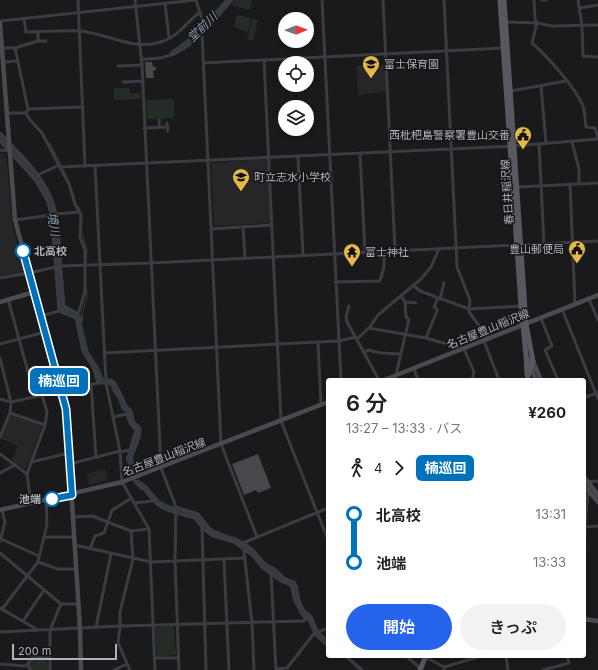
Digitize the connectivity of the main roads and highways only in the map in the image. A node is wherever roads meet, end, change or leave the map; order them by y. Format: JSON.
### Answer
{"nodes":[{"id":1,"x":500,"y":0,"type":"edge"},
{"id":2,"x":504,"y":0,"type":"edge"},
{"id":3,"x":504,"y":22,"type":"junction"},
{"id":4,"x":512,"y":146,"type":"junction"},
{"id":5,"x":519,"y":245,"type":"junction"},
{"id":6,"x":524,"y":324,"type":"junction"},
{"id":7,"x":527,"y":378,"type":"edge"},
{"id":8,"x":528,"y":378,"type":"edge"},
{"id":9,"x":426,"y":658,"type":"edge"},
{"id":10,"x":420,"y":669,"type":"edge"}],
"edges":[{"from":1,"to":3,"type":"main road","name":"春日井稲沢線"},
{"from":2,"to":3,"type":"main road","name":"春日井稲沢線"},
{"from":3,"to":4,"type":"main road","name":"春日井稲沢線"},
{"from":3,"to":4,"type":"main road","name":"春日井稲沢線"},
{"from":4,"to":5,"type":"main road","name":"春日井稲沢線"},
{"from":4,"to":5,"type":"main road","name":"春日井稲沢線"},
{"from":5,"to":6,"type":"main road","name":"春日井稲沢線"},
{"from":5,"to":6,"type":"main road","name":"春日井稲沢線"},
{"from":6,"to":7,"type":"main road","name":"春日井稲沢線"},
{"from":6,"to":8,"type":"main road","name":"春日井稲沢線"},
{"from":9,"to":10,"type":"main road"}]}
